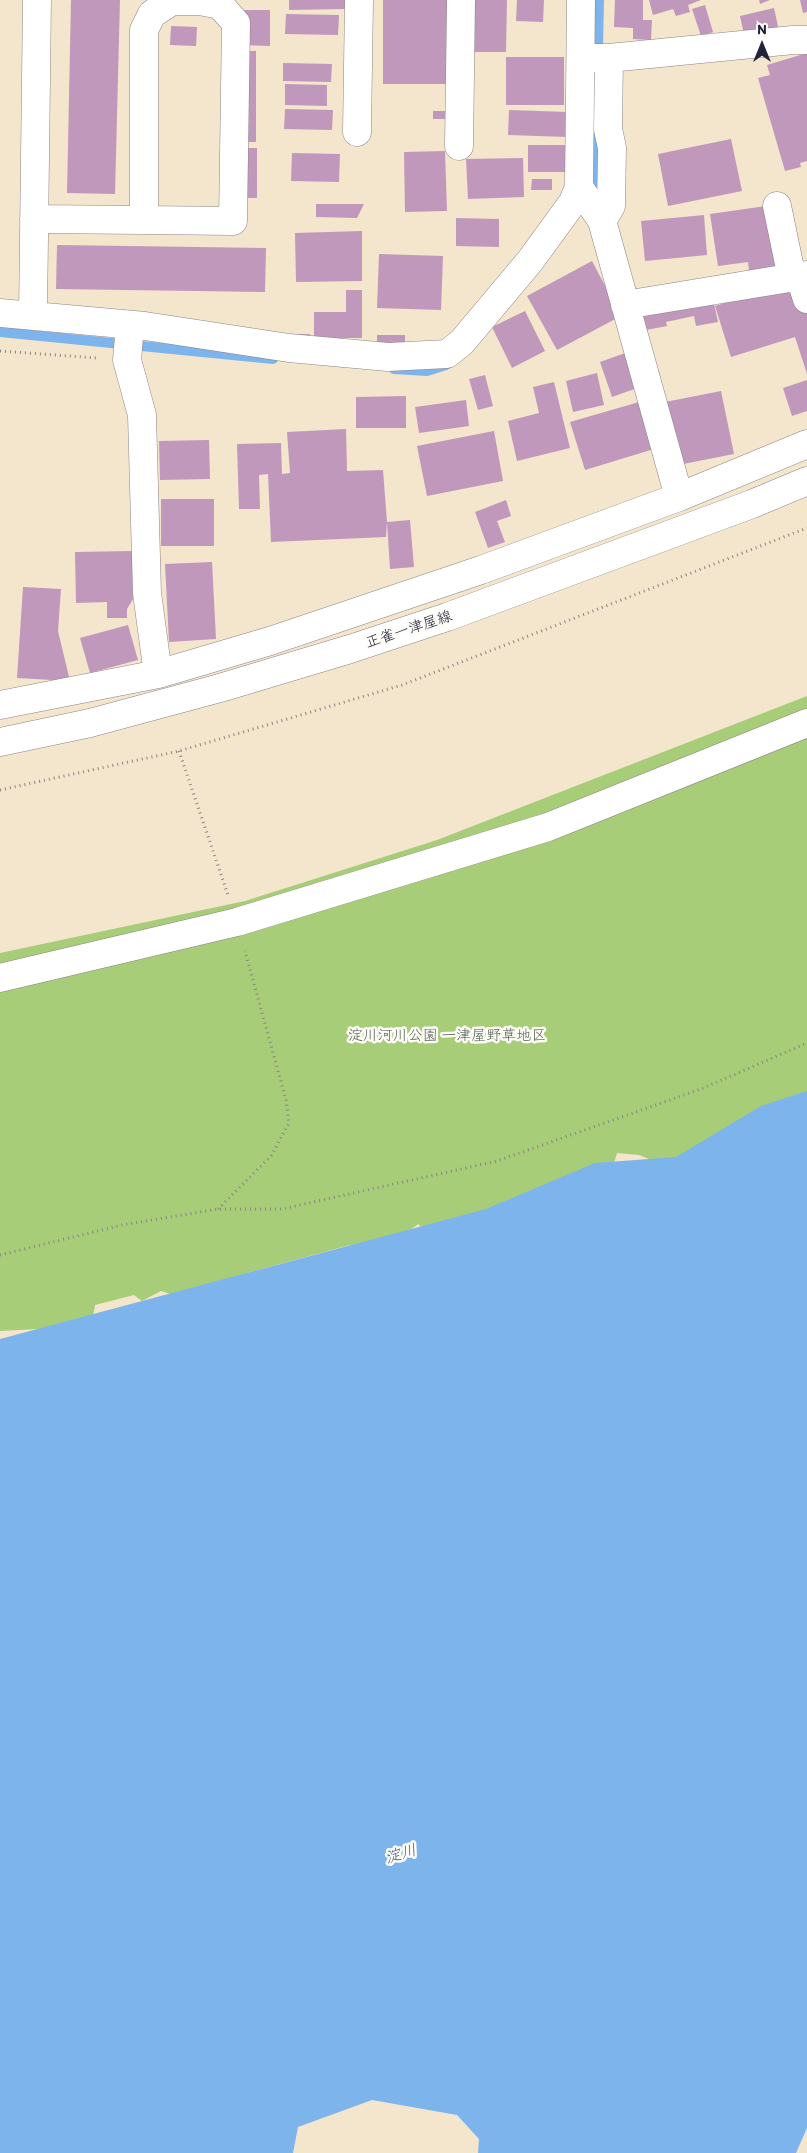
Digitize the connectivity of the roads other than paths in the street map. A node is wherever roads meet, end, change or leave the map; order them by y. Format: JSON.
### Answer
{"nodes":[{"id":1,"x":37,"y":0,"type":"edge"},
{"id":2,"x":359,"y":0,"type":"edge"},
{"id":3,"x":461,"y":0,"type":"edge"},
{"id":4,"x":581,"y":0,"type":"edge"},
{"id":5,"x":807,"y":40,"type":"edge"},
{"id":6,"x":581,"y":58,"type":"junction"},
{"id":7,"x":609,"y":58,"type":"junction"},
{"id":8,"x":357,"y":132,"type":"dead end"},
{"id":9,"x":459,"y":146,"type":"dead end"},
{"id":10,"x":579,"y":187,"type":"junction"},
{"id":11,"x":777,"y":206,"type":"dead end"},
{"id":12,"x":34,"y":219,"type":"junction"},
{"id":13,"x":144,"y":220,"type":"junction"},
{"id":14,"x":602,"y":221,"type":"junction"},
{"id":15,"x":801,"y":282,"type":"edge"},
{"id":16,"x":625,"y":305,"type":"junction"},
{"id":17,"x":0,"y":313,"type":"edge"},
{"id":18,"x":33,"y":316,"type":"junction"},
{"id":19,"x":130,"y":325,"type":"junction"},
{"id":20,"x":807,"y":444,"type":"edge"},
{"id":21,"x":807,"y":481,"type":"edge"},
{"id":22,"x":679,"y":497,"type":"junction"},
{"id":23,"x":158,"y":674,"type":"junction"},
{"id":24,"x":0,"y":705,"type":"edge"},
{"id":25,"x":807,"y":723,"type":"edge"},
{"id":26,"x":0,"y":742,"type":"edge"},
{"id":27,"x":0,"y":978,"type":"edge"}],
"edges":[{"from":1,"to":12,"type":"street"},
{"from":2,"to":8,"type":"street"},
{"from":3,"to":9,"type":"street"},
{"from":4,"to":6,"type":"street"},
{"from":5,"to":7,"type":"street"},
{"from":6,"to":7,"type":"street"},
{"from":6,"to":10,"type":"street"},
{"from":7,"to":14,"type":"street"},
{"from":10,"to":14,"type":"street"},
{"from":10,"to":19,"type":"street"},
{"from":11,"to":15,"type":"street"},
{"from":12,"to":13,"type":"street"},
{"from":12,"to":18,"type":"street"},
{"from":13,"to":13,"type":"street"},
{"from":14,"to":16,"type":"street"},
{"from":15,"to":16,"type":"street"},
{"from":16,"to":22,"type":"street"},
{"from":17,"to":18,"type":"street"},
{"from":18,"to":19,"type":"street"},
{"from":19,"to":23,"type":"street"},
{"from":20,"to":22,"type":"street"},
{"from":21,"to":26,"type":"street","name":"正雀一津屋線"},
{"from":22,"to":23,"type":"street"},
{"from":23,"to":24,"type":"street"},
{"from":25,"to":27,"type":"street"}]}
